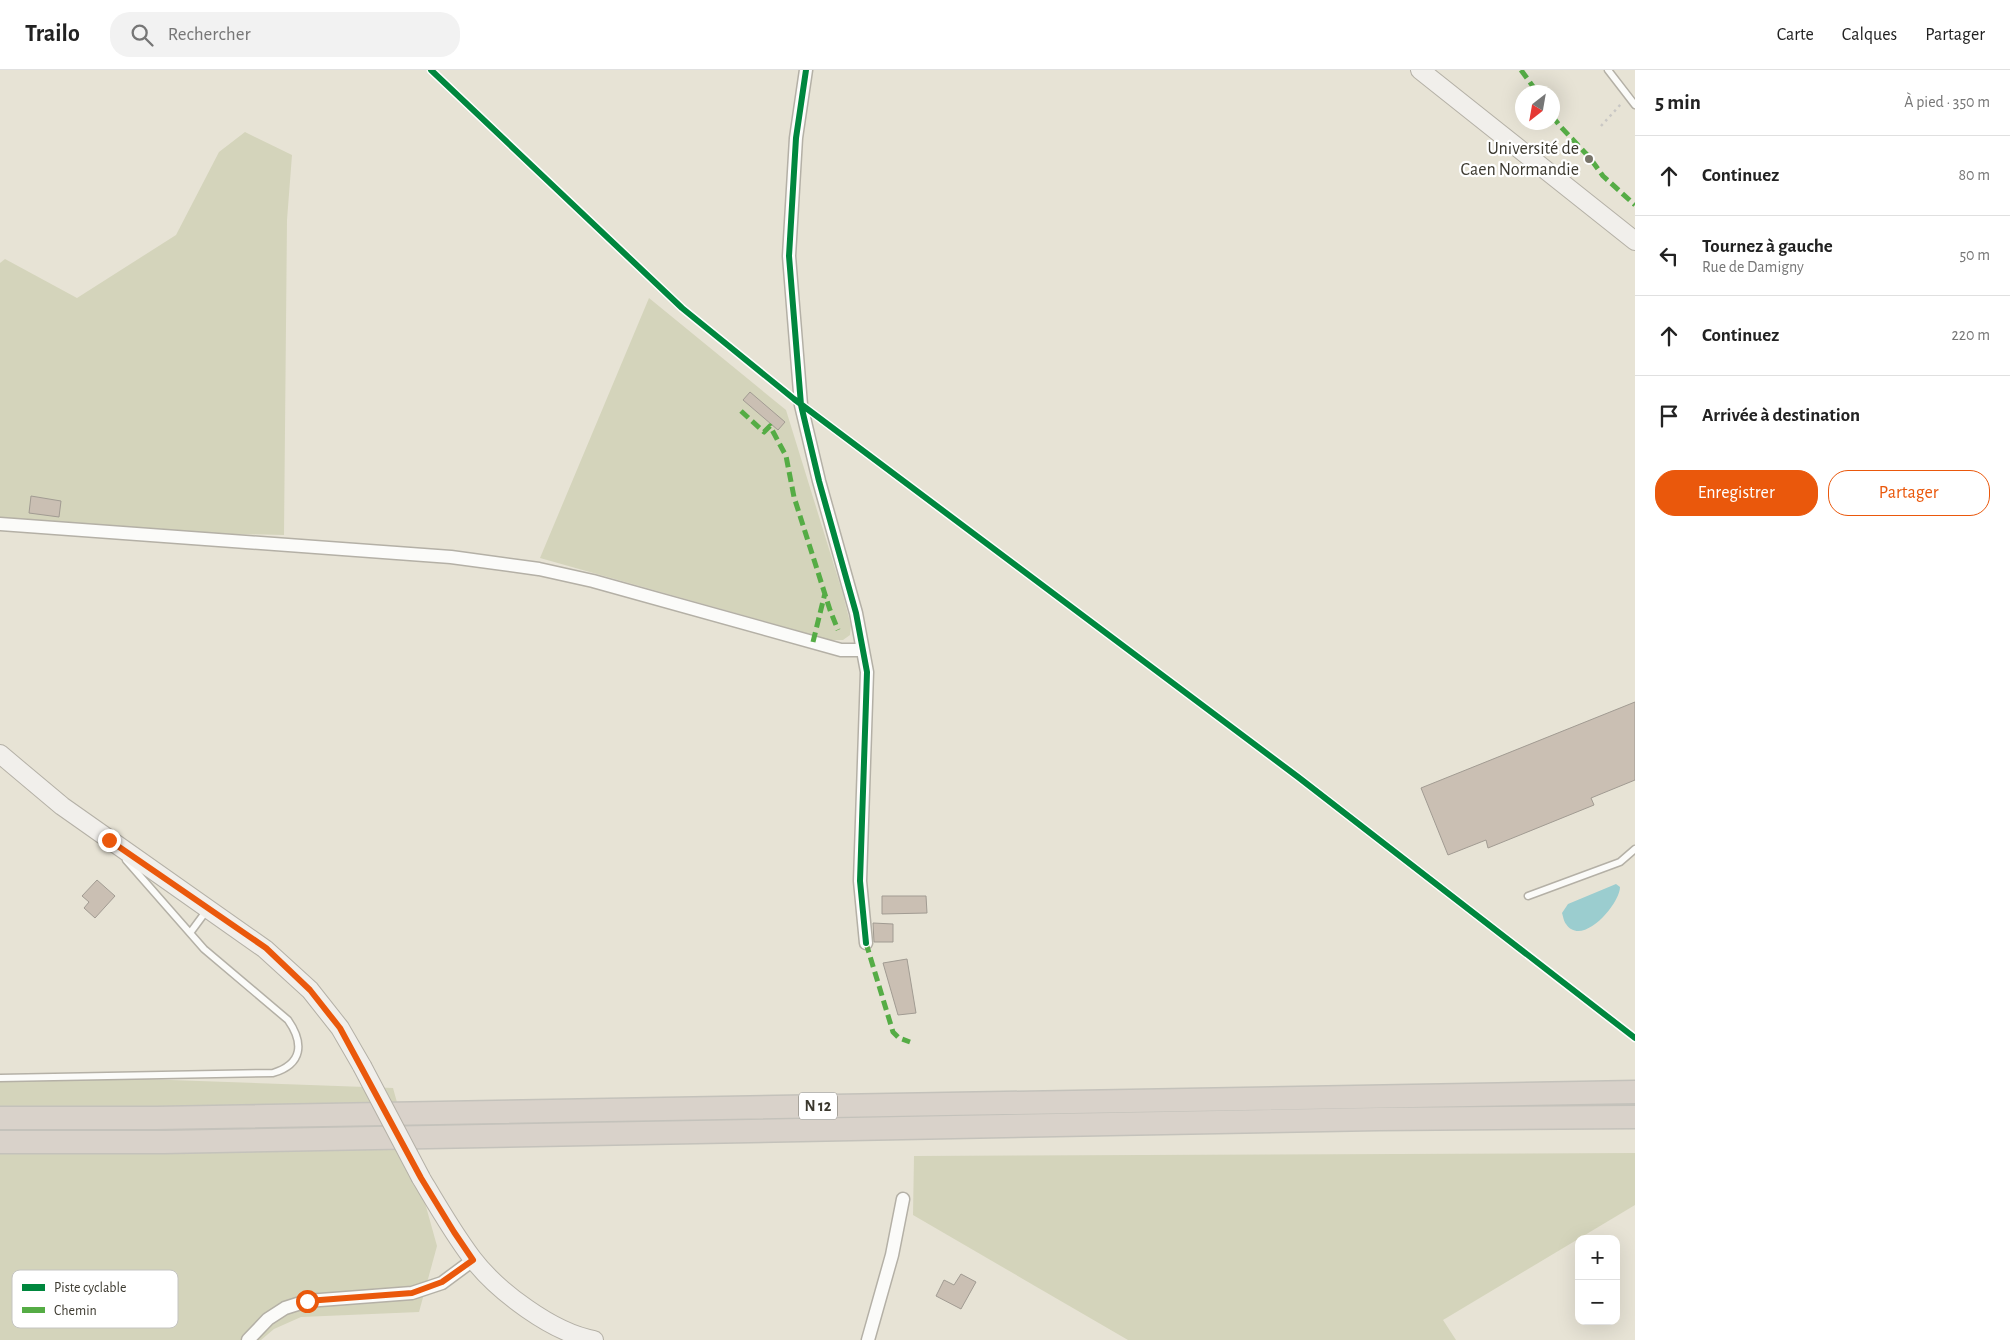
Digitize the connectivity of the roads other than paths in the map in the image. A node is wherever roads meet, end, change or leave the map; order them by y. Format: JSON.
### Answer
{"nodes":[{"id":1,"x":806,"y":70,"type":"edge"},
{"id":2,"x":1420,"y":70,"type":"edge"},
{"id":3,"x":1608,"y":70,"type":"edge"},
{"id":4,"x":1635,"y":105,"type":"edge"},
{"id":5,"x":1635,"y":241,"type":"edge"},
{"id":6,"x":0,"y":524,"type":"edge"},
{"id":7,"x":863,"y":650,"type":"junction"},
{"id":8,"x":0,"y":754,"type":"edge"},
{"id":9,"x":109,"y":840,"type":"junction"},
{"id":10,"x":1635,"y":849,"type":"edge"},
{"id":11,"x":1528,"y":896,"type":"dead end"},
{"id":12,"x":208,"y":909,"type":"junction"},
{"id":13,"x":190,"y":933,"type":"junction"},
{"id":14,"x":866,"y":942,"type":"dead end"},
{"id":15,"x":0,"y":1078,"type":"edge"},
{"id":16,"x":1635,"y":1092,"type":"edge"},
{"id":17,"x":1635,"y":1117,"type":"edge"},
{"id":18,"x":0,"y":1118,"type":"edge"},
{"id":19,"x":0,"y":1142,"type":"edge"},
{"id":20,"x":903,"y":1199,"type":"dead end"},
{"id":21,"x":473,"y":1260,"type":"junction"},
{"id":22,"x":248,"y":1340,"type":"edge"},
{"id":23,"x":594,"y":1340,"type":"edge"},
{"id":24,"x":868,"y":1340,"type":"edge"}],
"edges":[{"from":1,"to":7,"type":"street"},
{"from":2,"to":5,"type":"street"},
{"from":3,"to":4,"type":"lane"},
{"from":6,"to":7,"type":"street"},
{"from":7,"to":14,"type":"street"},
{"from":8,"to":9,"type":"street"},
{"from":9,"to":12,"type":"street"},
{"from":9,"to":13,"type":"lane"},
{"from":10,"to":11,"type":"lane"},
{"from":12,"to":13,"type":"lane"},
{"from":12,"to":21,"type":"street","bridge":true},
{"from":13,"to":15,"type":"lane"},
{"from":16,"to":18,"type":"highway","number":"N 12"},
{"from":17,"to":19,"type":"highway","number":"N 12"},
{"from":20,"to":24,"type":"street"},
{"from":21,"to":22,"type":"street"},
{"from":21,"to":23,"type":"street"}]}
